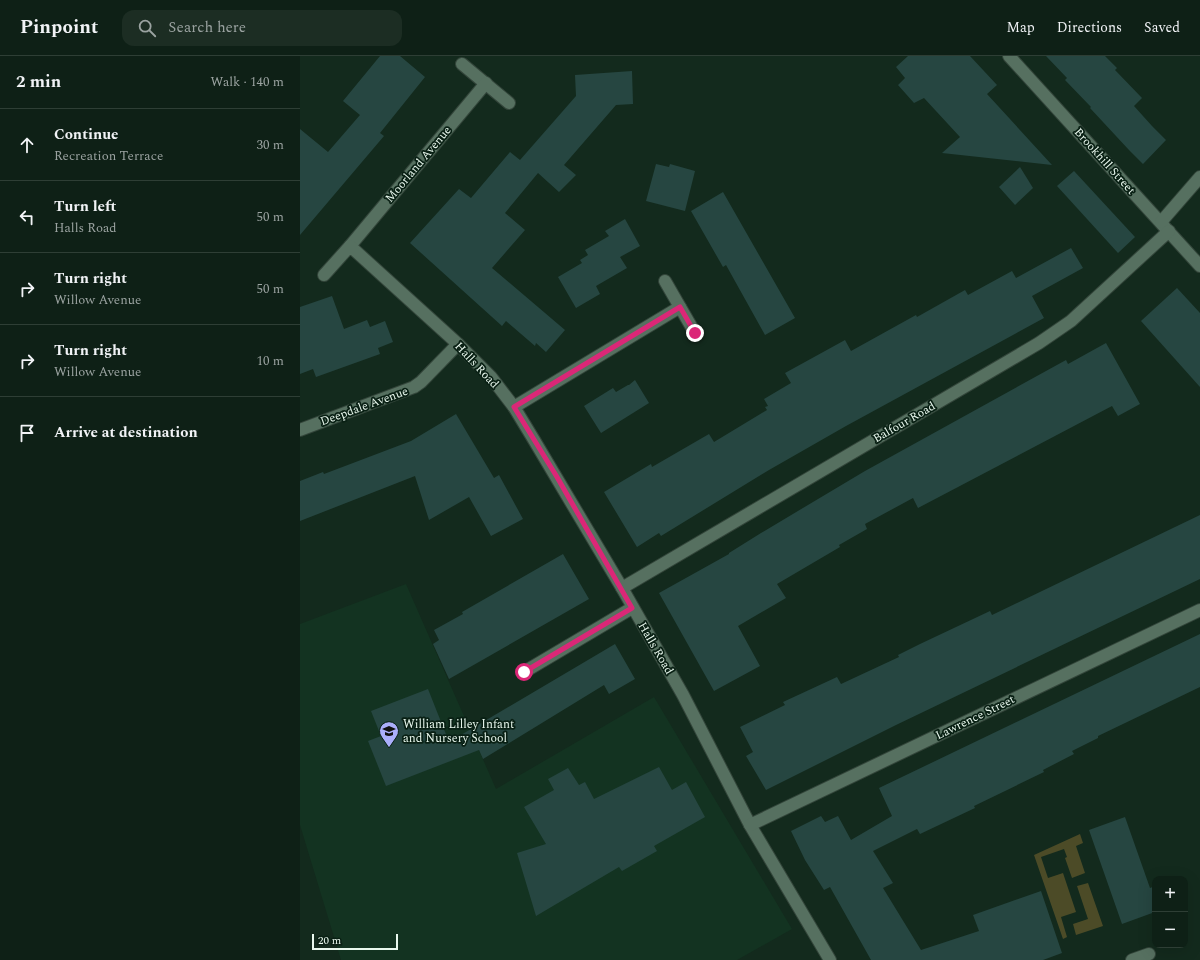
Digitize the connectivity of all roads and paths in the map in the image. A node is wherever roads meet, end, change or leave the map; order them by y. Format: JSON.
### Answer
{"nodes":[{"id":1,"x":1009,"y":56,"type":"edge"},
{"id":2,"x":462,"y":64,"type":"dead end"},
{"id":3,"x":486,"y":83,"type":"junction"},
{"id":4,"x":509,"y":103,"type":"dead end"},
{"id":5,"x":1200,"y":177,"type":"edge"},
{"id":6,"x":1161,"y":222,"type":"junction"},
{"id":7,"x":1169,"y":231,"type":"junction"},
{"id":8,"x":350,"y":246,"type":"junction"},
{"id":9,"x":1200,"y":266,"type":"edge"},
{"id":10,"x":324,"y":275,"type":"dead end"},
{"id":11,"x":665,"y":281,"type":"dead end"},
{"id":12,"x":680,"y":307,"type":"junction"},
{"id":13,"x":695,"y":333,"type":"dead end"},
{"id":14,"x":458,"y":344,"type":"junction"},
{"id":15,"x":514,"y":407,"type":"junction"},
{"id":16,"x":300,"y":430,"type":"edge"},
{"id":17,"x":622,"y":588,"type":"junction"},
{"id":18,"x":632,"y":608,"type":"junction"},
{"id":19,"x":1200,"y":610,"type":"edge"},
{"id":20,"x":524,"y":672,"type":"dead end"},
{"id":21,"x":750,"y":825,"type":"junction"},
{"id":22,"x":1149,"y":954,"type":"dead end"},
{"id":23,"x":830,"y":960,"type":"edge"},
{"id":24,"x":1132,"y":960,"type":"edge"}],
"edges":[{"from":1,"to":6,"type":"street","name":"Brookhill Street"},
{"from":2,"to":3,"type":"street"},
{"from":3,"to":4,"type":"street"},
{"from":3,"to":8,"type":"street","name":"Moorland Avenue"},
{"from":5,"to":6,"type":"street"},
{"from":6,"to":7,"type":"street","name":"Brookhill Street"},
{"from":7,"to":9,"type":"street","name":"Brookhill Street"},
{"from":7,"to":17,"type":"street","name":"Balfour Road"},
{"from":8,"to":10,"type":"street"},
{"from":8,"to":14,"type":"street","name":"Halls Road"},
{"from":11,"to":12,"type":"street"},
{"from":12,"to":13,"type":"street"},
{"from":12,"to":15,"type":"street"},
{"from":14,"to":15,"type":"street","name":"Halls Road"},
{"from":14,"to":16,"type":"street","name":"Deepdale Avenue"},
{"from":15,"to":17,"type":"street","name":"Halls Road"},
{"from":17,"to":18,"type":"street","name":"Halls Road"},
{"from":18,"to":20,"type":"street"},
{"from":18,"to":21,"type":"street","name":"Halls Road"},
{"from":19,"to":21,"type":"street","name":"Lawrence Street"},
{"from":21,"to":23,"type":"street","name":"Halls Road"},
{"from":22,"to":24,"type":"street"}]}
